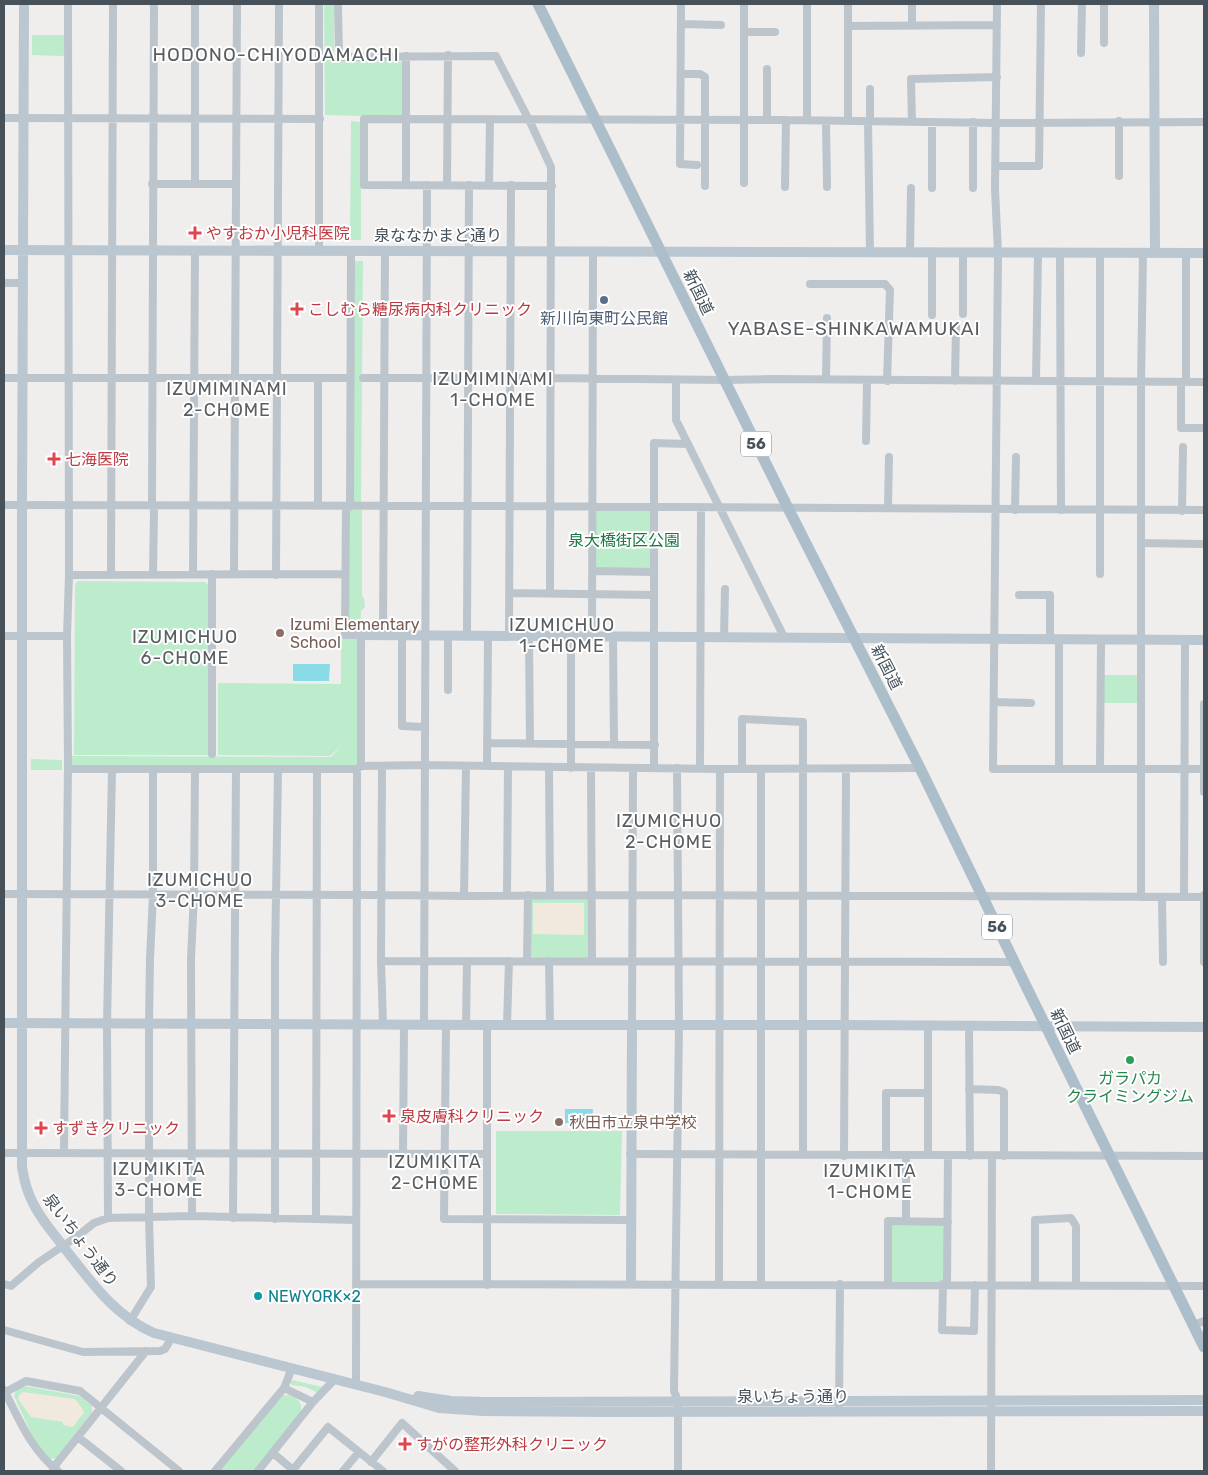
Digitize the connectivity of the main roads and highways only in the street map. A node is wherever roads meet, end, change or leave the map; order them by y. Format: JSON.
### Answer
{"nodes":[{"id":1,"x":538,"y":4,"type":"edge"},
{"id":2,"x":1199,"y":1323,"type":"edge"},
{"id":3,"x":1204,"y":1347,"type":"edge"}],
"edges":[{"from":1,"to":2,"type":"main road","name":"新国道","number":"56"},
{"from":2,"to":3,"type":"main road","name":"新国道","number":"56"}]}
